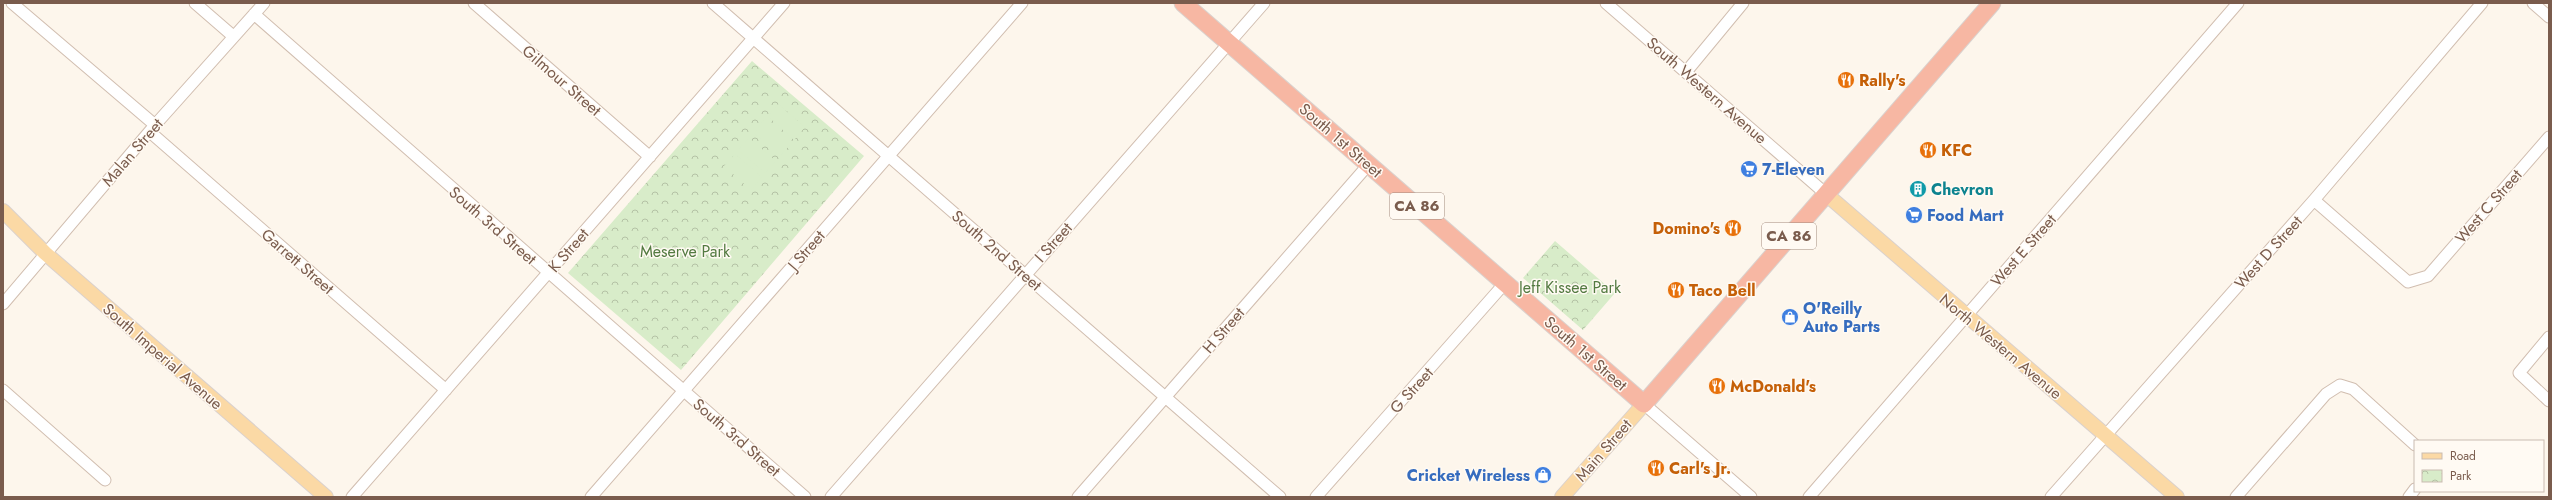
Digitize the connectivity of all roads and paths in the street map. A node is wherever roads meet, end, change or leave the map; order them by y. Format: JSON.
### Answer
{"nodes":[{"id":1,"x":12,"y":3,"type":"edge"},
{"id":2,"x":195,"y":3,"type":"edge"},
{"id":3,"x":264,"y":3,"type":"edge"},
{"id":4,"x":474,"y":3,"type":"edge"},
{"id":5,"x":713,"y":3,"type":"edge"},
{"id":6,"x":784,"y":3,"type":"edge"},
{"id":7,"x":1022,"y":3,"type":"edge"},
{"id":8,"x":1183,"y":3,"type":"edge"},
{"id":9,"x":1264,"y":3,"type":"edge"},
{"id":10,"x":1606,"y":3,"type":"edge"},
{"id":11,"x":1743,"y":3,"type":"edge"},
{"id":12,"x":1992,"y":3,"type":"edge"},
{"id":13,"x":2238,"y":3,"type":"edge"},
{"id":14,"x":2482,"y":3,"type":"edge"},
{"id":15,"x":2533,"y":3,"type":"edge"},
{"id":16,"x":254,"y":14,"type":"junction"},
{"id":17,"x":2549,"y":16,"type":"edge"},
{"id":18,"x":233,"y":36,"type":"junction"},
{"id":19,"x":754,"y":38,"type":"junction"},
{"id":20,"x":1229,"y":43,"type":"junction"},
{"id":21,"x":1686,"y":72,"type":"junction"},
{"id":22,"x":152,"y":129,"type":"junction"},
{"id":23,"x":2549,"y":137,"type":"edge"},
{"id":24,"x":888,"y":156,"type":"junction"},
{"id":25,"x":650,"y":157,"type":"junction"},
{"id":26,"x":1369,"y":164,"type":"junction"},
{"id":27,"x":1826,"y":194,"type":"junction"},
{"id":28,"x":2314,"y":200,"type":"junction"},
{"id":29,"x":3,"y":211,"type":"edge"},
{"id":30,"x":45,"y":253,"type":"junction"},
{"id":31,"x":548,"y":273,"type":"junction"},
{"id":32,"x":1024,"y":274,"type":"junction"},
{"id":33,"x":1505,"y":283,"type":"junction"},
{"id":34,"x":3,"y":304,"type":"edge"},
{"id":35,"x":1966,"y":316,"type":"junction"},
{"id":36,"x":2549,"y":337,"type":"edge"},
{"id":37,"x":3,"y":390,"type":"edge"},
{"id":38,"x":446,"y":390,"type":"junction"},
{"id":39,"x":684,"y":390,"type":"junction"},
{"id":40,"x":1165,"y":397,"type":"junction"},
{"id":41,"x":2549,"y":401,"type":"edge"},
{"id":42,"x":1644,"y":404,"type":"junction"},
{"id":43,"x":2105,"y":434,"type":"junction"},
{"id":44,"x":2414,"y":444,"type":"edge"},
{"id":45,"x":105,"y":480,"type":"dead end"},
{"id":46,"x":326,"y":497,"type":"edge"},
{"id":47,"x":352,"y":497,"type":"edge"},
{"id":48,"x":591,"y":497,"type":"edge"},
{"id":49,"x":805,"y":497,"type":"edge"},
{"id":50,"x":831,"y":497,"type":"edge"},
{"id":51,"x":1078,"y":497,"type":"edge"},
{"id":52,"x":1280,"y":497,"type":"edge"},
{"id":53,"x":1316,"y":497,"type":"edge"},
{"id":54,"x":1562,"y":497,"type":"edge"},
{"id":55,"x":1751,"y":497,"type":"edge"},
{"id":56,"x":1808,"y":497,"type":"edge"},
{"id":57,"x":2051,"y":497,"type":"edge"},
{"id":58,"x":2177,"y":497,"type":"edge"},
{"id":59,"x":2236,"y":497,"type":"edge"}],
"edges":[{"from":1,"to":22,"type":"street","name":"Garrett Street"},
{"from":2,"to":18,"type":"street"},
{"from":3,"to":16,"type":"street","name":"Malan Street"},
{"from":4,"to":25,"type":"street","name":"Gilmour Street"},
{"from":5,"to":19,"type":"street","name":"South 2nd Street"},
{"from":6,"to":19,"type":"street","name":"K Street"},
{"from":7,"to":24,"type":"street","name":"J Street"},
{"from":8,"to":20,"type":"highway","name":"South 1st Street","number":"CA 86"},
{"from":9,"to":20,"type":"street","name":"I Street"},
{"from":10,"to":21,"type":"street","name":"South Western Avenue"},
{"from":11,"to":21,"type":"street"},
{"from":12,"to":27,"type":"highway","number":"CA 86"},
{"from":13,"to":35,"type":"street","name":"West E Street"},
{"from":14,"to":28,"type":"street","name":"West D Street"},
{"from":15,"to":17,"type":"street"},
{"from":16,"to":18,"type":"street","name":"Malan Street"},
{"from":16,"to":31,"type":"street","name":"South 3rd Street"},
{"from":18,"to":22,"type":"street","name":"Malan Street"},
{"from":19,"to":24,"type":"street","name":"South 2nd Street"},
{"from":19,"to":25,"type":"street","name":"K Street"},
{"from":20,"to":26,"type":"highway","name":"South 1st Street","number":"CA 86"},
{"from":20,"to":32,"type":"street","name":"I Street"},
{"from":21,"to":27,"type":"street","name":"South Western Avenue"},
{"from":22,"to":30,"type":"street","name":"Malan Street"},
{"from":22,"to":38,"type":"street","name":"Garrett Street"},
{"from":23,"to":28,"type":"street","name":"West C Street"},
{"from":24,"to":32,"type":"street","name":"South 2nd Street"},
{"from":24,"to":39,"type":"street","name":"J Street"},
{"from":25,"to":31,"type":"street","name":"K Street"},
{"from":26,"to":33,"type":"highway","name":"South 1st Street","number":"CA 86"},
{"from":26,"to":40,"type":"street","name":"H Street"},
{"from":27,"to":35,"type":"main road","name":"North Western Avenue"},
{"from":27,"to":42,"type":"highway","number":"CA 86"},
{"from":28,"to":43,"type":"street","name":"West D Street"},
{"from":29,"to":30,"type":"main road","name":"South Imperial Avenue"},
{"from":30,"to":34,"type":"street","name":"Malan Street"},
{"from":30,"to":46,"type":"main road","name":"South Imperial Avenue"},
{"from":31,"to":38,"type":"street","name":"K Street"},
{"from":31,"to":39,"type":"street","name":"South 3rd Street"},
{"from":32,"to":40,"type":"street","name":"South 2nd Street"},
{"from":32,"to":50,"type":"street","name":"I Street"},
{"from":33,"to":42,"type":"highway","name":"South 1st Street","number":"CA 86"},
{"from":33,"to":53,"type":"street","name":"G Street"},
{"from":35,"to":43,"type":"main road","name":"North Western Avenue"},
{"from":35,"to":56,"type":"street","name":"West E Street"},
{"from":36,"to":41,"type":"street"},
{"from":37,"to":45,"type":"street"},
{"from":38,"to":47,"type":"street","name":"K Street"},
{"from":39,"to":48,"type":"street","name":"J Street"},
{"from":39,"to":49,"type":"street","name":"South 3rd Street"},
{"from":40,"to":51,"type":"street","name":"H Street"},
{"from":40,"to":52,"type":"street","name":"South 2nd Street"},
{"from":42,"to":54,"type":"main road","name":"Main Street"},
{"from":42,"to":55,"type":"street"},
{"from":43,"to":57,"type":"street","name":"West D Street"},
{"from":43,"to":58,"type":"main road","name":"North Western Avenue"},
{"from":44,"to":59,"type":"street"}]}
